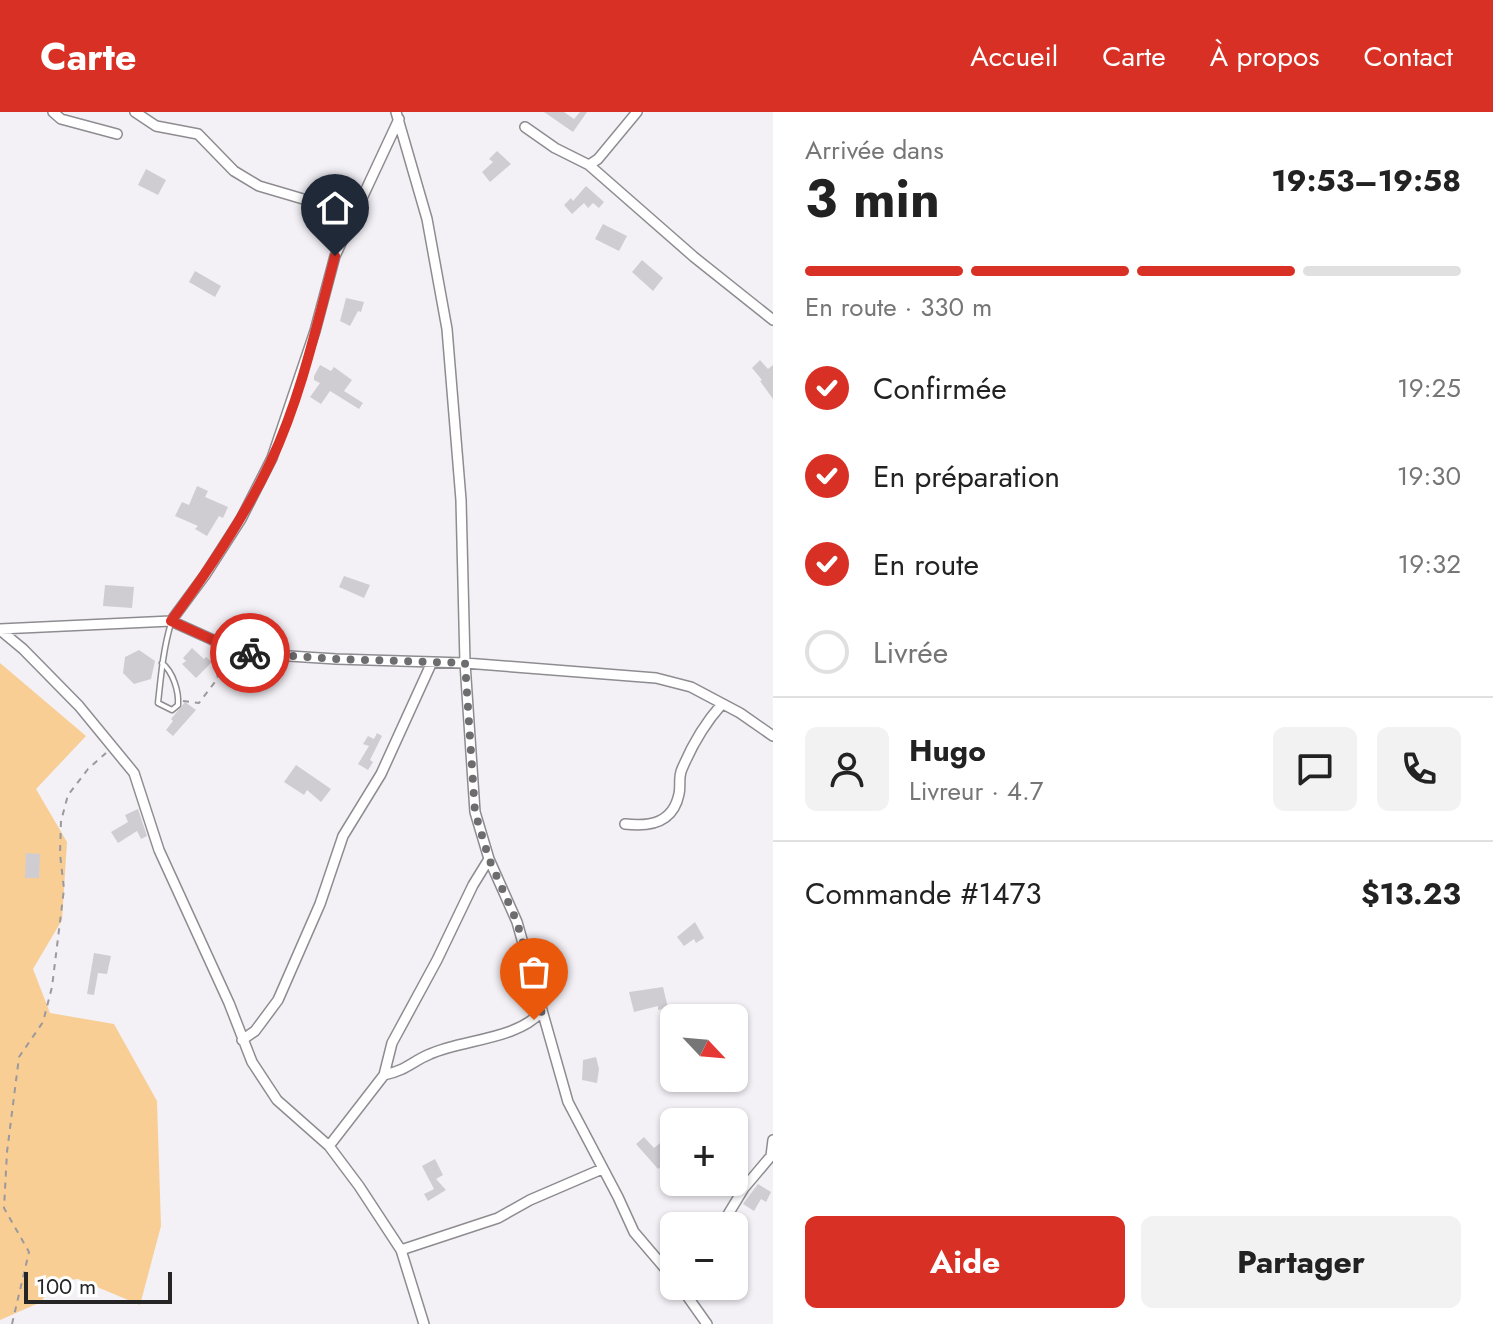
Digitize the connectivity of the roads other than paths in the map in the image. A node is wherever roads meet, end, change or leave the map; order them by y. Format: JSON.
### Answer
{"nodes":[{"id":1,"x":53,"y":112,"type":"edge"},
{"id":2,"x":135,"y":112,"type":"edge"},
{"id":3,"x":637,"y":112,"type":"edge"},
{"id":4,"x":399,"y":115,"type":"edge"},
{"id":5,"x":525,"y":127,"type":"dead end"},
{"id":6,"x":117,"y":134,"type":"dead end"},
{"id":7,"x":589,"y":165,"type":"junction"},
{"id":8,"x":354,"y":218,"type":"junction"},
{"id":9,"x":773,"y":320,"type":"edge"},
{"id":10,"x":171,"y":621,"type":"junction"},
{"id":11,"x":0,"y":630,"type":"edge"},
{"id":12,"x":432,"y":662,"type":"junction"},
{"id":13,"x":162,"y":663,"type":"junction"},
{"id":14,"x":465,"y":663,"type":"junction"},
{"id":15,"x":722,"y":704,"type":"junction"},
{"id":16,"x":773,"y":736,"type":"edge"},
{"id":17,"x":625,"y":824,"type":"dead end"},
{"id":18,"x":489,"y":859,"type":"junction"},
{"id":19,"x":542,"y":1011,"type":"junction"},
{"id":20,"x":242,"y":1040,"type":"junction"},
{"id":21,"x":384,"y":1075,"type":"junction"},
{"id":22,"x":773,"y":1140,"type":"edge"},
{"id":23,"x":329,"y":1146,"type":"junction"},
{"id":24,"x":602,"y":1169,"type":"junction"},
{"id":25,"x":729,"y":1212,"type":"edge"},
{"id":26,"x":401,"y":1250,"type":"junction"},
{"id":27,"x":660,"y":1263,"type":"edge"},
{"id":28,"x":690,"y":1300,"type":"edge"},
{"id":29,"x":424,"y":1324,"type":"edge"},
{"id":30,"x":707,"y":1324,"type":"edge"}],
"edges":[{"from":1,"to":6,"type":"street"},
{"from":2,"to":8,"type":"street"},
{"from":3,"to":7,"type":"street"},
{"from":4,"to":8,"type":"street"},
{"from":4,"to":14,"type":"street"},
{"from":5,"to":7,"type":"street"},
{"from":7,"to":9,"type":"street"},
{"from":8,"to":10,"type":"street"},
{"from":10,"to":11,"type":"street"},
{"from":10,"to":12,"type":"street"},
{"from":10,"to":13,"type":"lane"},
{"from":11,"to":20,"type":"street"},
{"from":12,"to":14,"type":"street"},
{"from":12,"to":20,"type":"street"},
{"from":13,"to":13,"type":"lane"},
{"from":14,"to":15,"type":"street"},
{"from":14,"to":18,"type":"street"},
{"from":15,"to":16,"type":"street"},
{"from":15,"to":17,"type":"street"},
{"from":18,"to":19,"type":"street"},
{"from":18,"to":21,"type":"street"},
{"from":19,"to":21,"type":"street"},
{"from":19,"to":24,"type":"street"},
{"from":20,"to":23,"type":"street"},
{"from":21,"to":23,"type":"street"},
{"from":22,"to":25,"type":"street"},
{"from":23,"to":26,"type":"street"},
{"from":24,"to":26,"type":"street"},
{"from":24,"to":27,"type":"street"},
{"from":26,"to":29,"type":"street"},
{"from":28,"to":30,"type":"street"}]}
